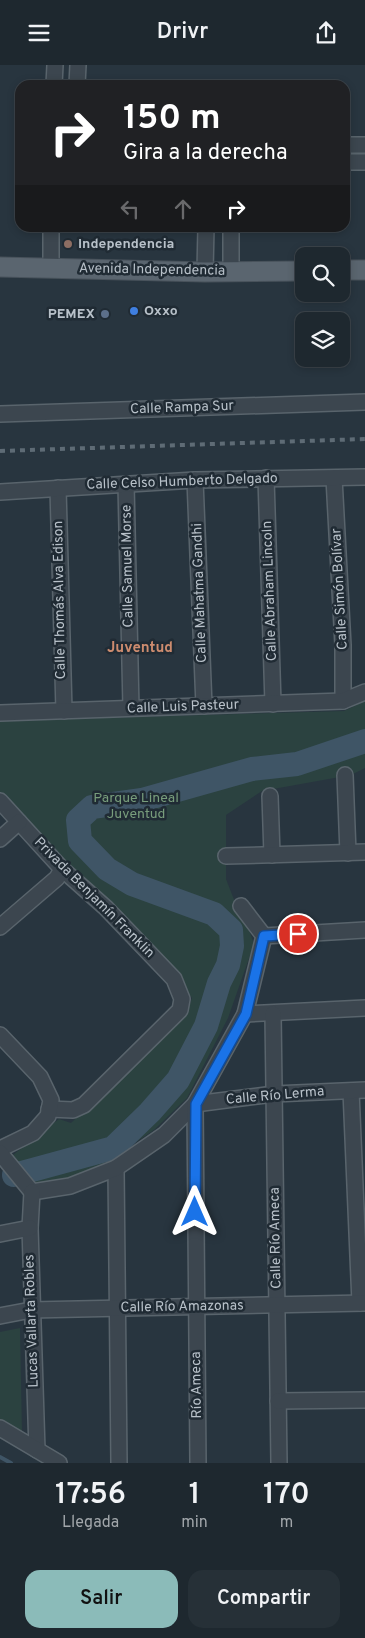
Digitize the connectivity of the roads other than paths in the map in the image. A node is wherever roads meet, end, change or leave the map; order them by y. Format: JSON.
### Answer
{"nodes":[{"id":1,"x":55,"y":65,"type":"edge"},
{"id":2,"x":78,"y":65,"type":"edge"},
{"id":3,"x":54,"y":80,"type":"edge"},
{"id":4,"x":77,"y":80,"type":"edge"},
{"id":5,"x":350,"y":145,"type":"edge"},
{"id":6,"x":365,"y":145,"type":"edge"},
{"id":7,"x":350,"y":162,"type":"edge"},
{"id":8,"x":365,"y":162,"type":"edge"},
{"id":9,"x":51,"y":232,"type":"edge"},
{"id":10,"x":206,"y":232,"type":"edge"},
{"id":11,"x":231,"y":232,"type":"edge"},
{"id":12,"x":0,"y":267,"type":"edge"},
{"id":13,"x":50,"y":268,"type":"junction"},
{"id":14,"x":350,"y":270,"type":"edge"},
{"id":15,"x":365,"y":270,"type":"edge"},
{"id":16,"x":231,"y":271,"type":"junction"},
{"id":17,"x":295,"y":271,"type":"edge"},
{"id":18,"x":205,"y":272,"type":"junction"},
{"id":19,"x":365,"y":402,"type":"edge"},
{"id":20,"x":0,"y":414,"type":"edge"},
{"id":21,"x":266,"y":477,"type":"junction"},
{"id":22,"x":365,"y":477,"type":"edge"},
{"id":23,"x":334,"y":478,"type":"junction"},
{"id":24,"x":195,"y":480,"type":"junction"},
{"id":25,"x":126,"y":484,"type":"junction"},
{"id":26,"x":58,"y":488,"type":"junction"},
{"id":27,"x":0,"y":491,"type":"edge"},
{"id":28,"x":365,"y":692,"type":"edge"},
{"id":29,"x":343,"y":701,"type":"junction"},
{"id":30,"x":274,"y":704,"type":"junction"},
{"id":31,"x":204,"y":706,"type":"junction"},
{"id":32,"x":131,"y":708,"type":"junction"},
{"id":33,"x":64,"y":711,"type":"junction"},
{"id":34,"x":0,"y":713,"type":"edge"},
{"id":35,"x":345,"y":775,"type":"dead end"},
{"id":36,"x":270,"y":796,"type":"dead end"},
{"id":37,"x":0,"y":801,"type":"edge"},
{"id":38,"x":19,"y":821,"type":"junction"},
{"id":39,"x":0,"y":839,"type":"edge"},
{"id":40,"x":365,"y":852,"type":"edge"},
{"id":41,"x":348,"y":853,"type":"junction"},
{"id":42,"x":272,"y":855,"type":"junction"},
{"id":43,"x":226,"y":857,"type":"dead end"},
{"id":44,"x":62,"y":869,"type":"junction"},
{"id":45,"x":241,"y":906,"type":"dead end"},
{"id":46,"x":0,"y":927,"type":"edge"},
{"id":47,"x":365,"y":930,"type":"edge"},
{"id":48,"x":264,"y":936,"type":"junction"},
{"id":49,"x":365,"y":1008,"type":"edge"},
{"id":50,"x":246,"y":1014,"type":"junction"},
{"id":51,"x":273,"y":1014,"type":"junction"},
{"id":52,"x":0,"y":1035,"type":"edge"},
{"id":53,"x":358,"y":1090,"type":"edge"},
{"id":54,"x":274,"y":1095,"type":"junction"},
{"id":55,"x":196,"y":1104,"type":"junction"},
{"id":56,"x":49,"y":1109,"type":"junction"},
{"id":57,"x":0,"y":1149,"type":"edge"},
{"id":58,"x":0,"y":1153,"type":"edge"},
{"id":59,"x":116,"y":1168,"type":"junction"},
{"id":60,"x":32,"y":1192,"type":"junction"},
{"id":61,"x":30,"y":1228,"type":"junction"},
{"id":62,"x":0,"y":1234,"type":"edge"},
{"id":63,"x":362,"y":1303,"type":"edge"},
{"id":64,"x":276,"y":1305,"type":"junction"},
{"id":65,"x":196,"y":1306,"type":"junction"},
{"id":66,"x":118,"y":1308,"type":"junction"},
{"id":67,"x":31,"y":1309,"type":"junction"},
{"id":68,"x":0,"y":1316,"type":"edge"},
{"id":69,"x":365,"y":1400,"type":"edge"},
{"id":70,"x":278,"y":1401,"type":"junction"},
{"id":71,"x":0,"y":1428,"type":"edge"},
{"id":72,"x":37,"y":1450,"type":"junction"},
{"id":73,"x":59,"y":1463,"type":"edge"},
{"id":74,"x":119,"y":1463,"type":"edge"},
{"id":75,"x":198,"y":1463,"type":"edge"},
{"id":76,"x":279,"y":1463,"type":"edge"}],
"edges":[{"from":1,"to":3,"type":"street"},
{"from":2,"to":4,"type":"street"},
{"from":5,"to":6,"type":"street"},
{"from":7,"to":8,"type":"street"},
{"from":9,"to":13,"type":"street"},
{"from":10,"to":18,"type":"street"},
{"from":11,"to":16,"type":"street"},
{"from":12,"to":13,"type":"main road","name":"Avenida Independencia"},
{"from":13,"to":18,"type":"main road","name":"Avenida Independencia"},
{"from":14,"to":15,"type":"main road"},
{"from":16,"to":17,"type":"main road","name":"Avenida Independencia"},
{"from":16,"to":18,"type":"main road","name":"Avenida Independencia"},
{"from":19,"to":20,"type":"street","name":"Calle Rampa Sur"},
{"from":21,"to":23,"type":"street","name":"Calle Celso Humberto Delgado"},
{"from":21,"to":24,"type":"street","name":"Calle Celso Humberto Delgado"},
{"from":21,"to":30,"type":"street","name":"Calle Abraham Lincoln"},
{"from":22,"to":23,"type":"street","name":"Calle Celso Humberto Delgado"},
{"from":23,"to":29,"type":"street","name":"Calle Simón Bolívar"},
{"from":24,"to":25,"type":"street","name":"Calle Celso Humberto Delgado"},
{"from":24,"to":31,"type":"street","name":"Calle Mahatma Gandhi"},
{"from":25,"to":26,"type":"street","name":"Calle Celso Humberto Delgado"},
{"from":25,"to":32,"type":"street","name":"Calle Samuel Morse"},
{"from":26,"to":27,"type":"street","name":"Calle Celso Humberto Delgado"},
{"from":26,"to":33,"type":"street","name":"Calle Thomás Alva Edison"},
{"from":28,"to":29,"type":"street","name":"Calle Luis Pasteur"},
{"from":29,"to":30,"type":"street","name":"Calle Luis Pasteur"},
{"from":30,"to":31,"type":"street","name":"Calle Luis Pasteur"},
{"from":31,"to":32,"type":"street","name":"Calle Luis Pasteur"},
{"from":32,"to":33,"type":"street","name":"Calle Luis Pasteur"},
{"from":33,"to":34,"type":"street","name":"Calle Luis Pasteur"},
{"from":35,"to":41,"type":"street"},
{"from":36,"to":42,"type":"street"},
{"from":37,"to":38,"type":"street","name":"Privada Benjamín Franklin"},
{"from":38,"to":39,"type":"street"},
{"from":38,"to":44,"type":"street","name":"Privada Benjamín Franklin"},
{"from":40,"to":41,"type":"street"},
{"from":41,"to":42,"type":"street"},
{"from":42,"to":43,"type":"street"},
{"from":44,"to":46,"type":"street"},
{"from":44,"to":56,"type":"street","name":"Privada Benjamín Franklin"},
{"from":45,"to":48,"type":"street"},
{"from":47,"to":48,"type":"street"},
{"from":48,"to":50,"type":"street"},
{"from":49,"to":51,"type":"street"},
{"from":50,"to":51,"type":"street"},
{"from":50,"to":55,"type":"street"},
{"from":51,"to":54,"type":"street","name":"Calle Río Ameca"},
{"from":52,"to":56,"type":"street"},
{"from":53,"to":54,"type":"street","name":"Calle Río Lerma"},
{"from":53,"to":63,"type":"street"},
{"from":54,"to":55,"type":"street","name":"Calle Río Lerma"},
{"from":54,"to":64,"type":"street","name":"Calle Río Ameca"},
{"from":55,"to":59,"type":"street"},
{"from":55,"to":65,"type":"street","name":"Río Ameca"},
{"from":56,"to":57,"type":"street"},
{"from":58,"to":60,"type":"street"},
{"from":59,"to":60,"type":"street"},
{"from":59,"to":66,"type":"street"},
{"from":60,"to":61,"type":"street","name":"Lucas Vallarta Robles"},
{"from":61,"to":62,"type":"street"},
{"from":61,"to":67,"type":"street","name":"Lucas Vallarta Robles"},
{"from":63,"to":64,"type":"street","name":"Calle Río Amazonas"},
{"from":64,"to":65,"type":"street","name":"Calle Río Amazonas"},
{"from":64,"to":70,"type":"street","name":"Calle Río Ameca"},
{"from":65,"to":66,"type":"street","name":"Calle Río Amazonas"},
{"from":65,"to":75,"type":"street","name":"Río Ameca"},
{"from":66,"to":67,"type":"street","name":"Calle Río Amazonas"},
{"from":66,"to":74,"type":"street"},
{"from":67,"to":68,"type":"street","name":"Calle Río Amazonas"},
{"from":67,"to":72,"type":"street","name":"Lucas Vallarta Robles"},
{"from":69,"to":70,"type":"street"},
{"from":70,"to":76,"type":"street","name":"Calle Río Ameca"},
{"from":71,"to":72,"type":"street"},
{"from":72,"to":73,"type":"street"}]}
